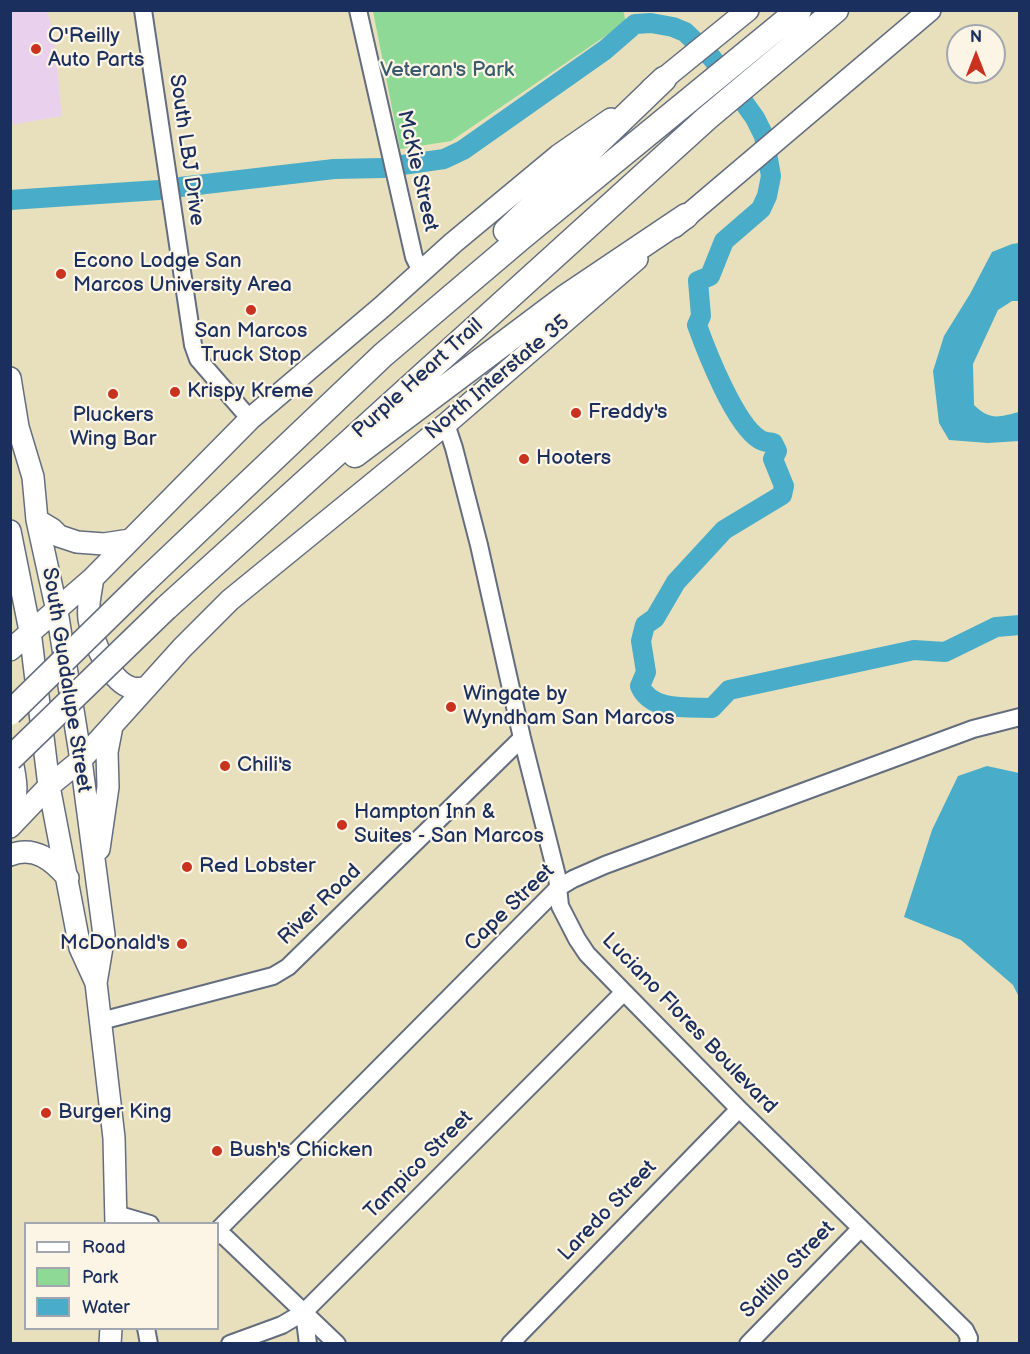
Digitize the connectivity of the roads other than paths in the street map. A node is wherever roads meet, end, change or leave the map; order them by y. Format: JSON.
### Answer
{"nodes":[{"id":1,"x":143,"y":10,"type":"edge"},
{"id":2,"x":358,"y":10,"type":"edge"},
{"id":3,"x":799,"y":10,"type":"edge"},
{"id":4,"x":837,"y":10,"type":"edge"},
{"id":5,"x":930,"y":10,"type":"edge"},
{"id":6,"x":742,"y":16,"type":"edge"},
{"id":7,"x":761,"y":58,"type":"junction"},
{"id":8,"x":666,"y":77,"type":"junction"},
{"id":9,"x":693,"y":210,"type":"junction"},
{"id":10,"x":421,"y":271,"type":"junction"},
{"id":11,"x":396,"y":345,"type":"junction"},
{"id":12,"x":10,"y":378,"type":"edge"},
{"id":13,"x":250,"y":419,"type":"junction"},
{"id":14,"x":446,"y":424,"type":"junction"},
{"id":15,"x":37,"y":520,"type":"junction"},
{"id":16,"x":10,"y":531,"type":"edge"},
{"id":17,"x":130,"y":540,"type":"junction"},
{"id":18,"x":228,"y":551,"type":"junction"},
{"id":19,"x":93,"y":578,"type":"junction"},
{"id":20,"x":57,"y":611,"type":"junction"},
{"id":21,"x":30,"y":631,"type":"junction"},
{"id":22,"x":10,"y":650,"type":"edge"},
{"id":23,"x":146,"y":688,"type":"junction"},
{"id":24,"x":10,"y":713,"type":"edge"},
{"id":25,"x":1020,"y":717,"type":"edge"},
{"id":26,"x":112,"y":726,"type":"junction"},
{"id":27,"x":522,"y":738,"type":"junction"},
{"id":28,"x":10,"y":752,"type":"edge"},
{"id":29,"x":10,"y":759,"type":"edge"},
{"id":30,"x":81,"y":760,"type":"junction"},
{"id":31,"x":49,"y":786,"type":"junction"},
{"id":32,"x":10,"y":812,"type":"edge"},
{"id":33,"x":10,"y":826,"type":"edge"},
{"id":34,"x":10,"y":855,"type":"edge"},
{"id":35,"x":96,"y":876,"type":"junction"},
{"id":36,"x":68,"y":878,"type":"junction"},
{"id":37,"x":558,"y":888,"type":"junction"},
{"id":38,"x":96,"y":983,"type":"junction"},
{"id":39,"x":624,"y":993,"type":"junction"},
{"id":40,"x":101,"y":1021,"type":"junction"},
{"id":41,"x":739,"y":1109,"type":"junction"},
{"id":42,"x":116,"y":1219,"type":"edge"},
{"id":43,"x":136,"y":1222,"type":"edge"},
{"id":44,"x":860,"y":1229,"type":"junction"},
{"id":45,"x":219,"y":1231,"type":"edge"},
{"id":46,"x":219,"y":1233,"type":"edge"},
{"id":47,"x":304,"y":1312,"type":"junction"},
{"id":48,"x":969,"y":1341,"type":"edge"},
{"id":49,"x":230,"y":1344,"type":"edge"},
{"id":50,"x":308,"y":1344,"type":"edge"},
{"id":51,"x":337,"y":1344,"type":"edge"},
{"id":52,"x":510,"y":1344,"type":"edge"},
{"id":53,"x":748,"y":1344,"type":"edge"}],
"edges":[{"from":1,"to":13,"type":"street","name":"South LBJ Drive"},
{"from":2,"to":10,"type":"street","name":"McKie Street"},
{"from":3,"to":7,"type":"highway","name":"Purple Heart Trail"},
{"from":4,"to":7,"type":"highway","name":"Purple Heart Trail"},
{"from":5,"to":9,"type":"main road","name":"North Interstate 35"},
{"from":6,"to":8,"type":"main road"},
{"from":7,"to":11,"type":"highway","name":"Purple Heart Trail"},
{"from":7,"to":18,"type":"highway","name":"Purple Heart Trail"},
{"from":8,"to":10,"type":"main road"},
{"from":8,"to":11,"type":"highway"},
{"from":9,"to":14,"type":"main road","name":"North Interstate 35"},
{"from":9,"to":18,"type":"highway"},
{"from":10,"to":13,"type":"main road"},
{"from":11,"to":24,"type":"highway","name":"Purple Heart Trail","bridge":true},
{"from":12,"to":15,"type":"main road","name":"South Guadalupe Street"},
{"from":13,"to":17,"type":"main road"},
{"from":14,"to":23,"type":"main road","name":"North Interstate 35"},
{"from":14,"to":27,"type":"street","name":"Luciano Flores Boulevard"},
{"from":15,"to":17,"type":"main road"},
{"from":15,"to":20,"type":"main road","name":"South Guadalupe Street"},
{"from":16,"to":21,"type":"main road","name":"South Guadalupe Street"},
{"from":17,"to":19,"type":"main road"},
{"from":18,"to":29,"type":"highway","name":"Purple Heart Trail","bridge":true},
{"from":19,"to":20,"type":"main road"},
{"from":19,"to":23,"type":"main road"},
{"from":20,"to":21,"type":"main road"},
{"from":20,"to":30,"type":"main road","name":"South Guadalupe Street"},
{"from":21,"to":22,"type":"main road"},
{"from":21,"to":31,"type":"main road","name":"South Guadalupe Street"},
{"from":23,"to":26,"type":"main road","name":"North Interstate 35"},
{"from":25,"to":37,"type":"street","name":"Cape Street"},
{"from":26,"to":30,"type":"main road","name":"North Interstate 35"},
{"from":26,"to":35,"type":"main road"},
{"from":27,"to":37,"type":"street","name":"Luciano Flores Boulevard"},
{"from":27,"to":40,"type":"street","name":"River Road"},
{"from":28,"to":32,"type":"main road"},
{"from":30,"to":31,"type":"main road","name":"North Interstate 35"},
{"from":30,"to":35,"type":"main road","name":"South Guadalupe Street"},
{"from":31,"to":33,"type":"main road","name":"North Interstate 35"},
{"from":31,"to":36,"type":"main road","name":"South Guadalupe Street"},
{"from":34,"to":36,"type":"main road"},
{"from":35,"to":38,"type":"main road","name":"South Guadalupe Street"},
{"from":36,"to":38,"type":"main road","name":"South Guadalupe Street"},
{"from":37,"to":39,"type":"street","name":"Luciano Flores Boulevard"},
{"from":37,"to":45,"type":"street","name":"Cape Street"},
{"from":38,"to":40,"type":"main road","name":"South Guadalupe Street"},
{"from":39,"to":41,"type":"street","name":"Luciano Flores Boulevard"},
{"from":39,"to":47,"type":"street","name":"Tampico Street"},
{"from":40,"to":42,"type":"main road","name":"South Guadalupe Street"},
{"from":41,"to":44,"type":"street","name":"Luciano Flores Boulevard"},
{"from":41,"to":52,"type":"street","name":"Laredo Street"},
{"from":42,"to":43,"type":"street"},
{"from":44,"to":48,"type":"street","name":"Luciano Flores Boulevard"},
{"from":44,"to":53,"type":"street","name":"Saltillo Street"},
{"from":46,"to":47,"type":"street"},
{"from":47,"to":49,"type":"street","name":"Tampico Street"},
{"from":47,"to":50,"type":"street"},
{"from":47,"to":51,"type":"street"}]}
